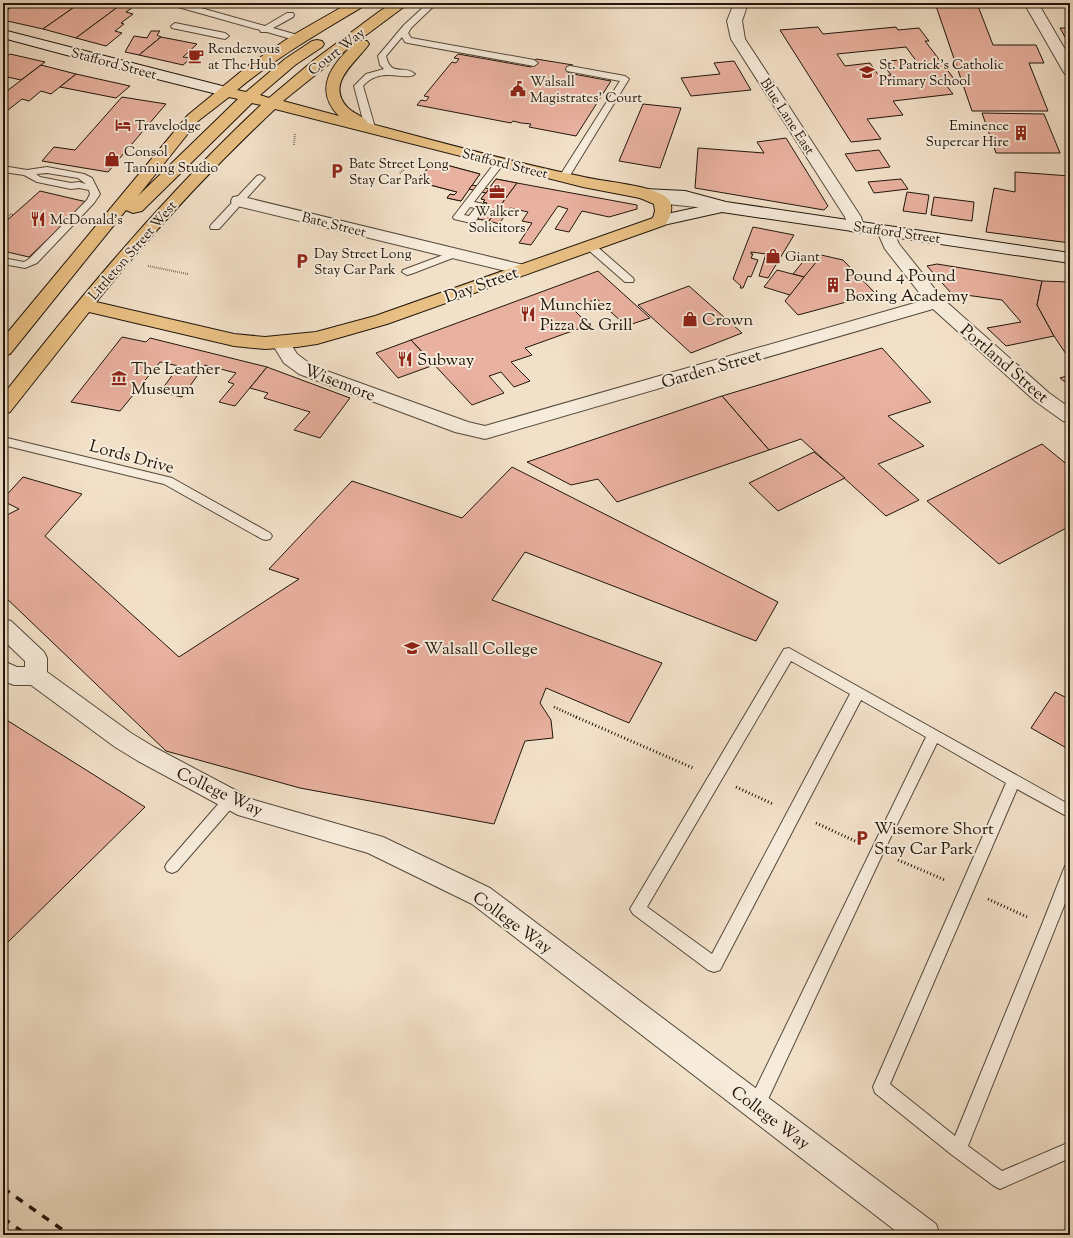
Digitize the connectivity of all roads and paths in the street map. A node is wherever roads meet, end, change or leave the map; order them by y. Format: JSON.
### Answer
{"nodes":[{"id":1,"x":174,"y":3,"type":"edge"},
{"id":2,"x":359,"y":3,"type":"edge"},
{"id":3,"x":433,"y":3,"type":"edge"},
{"id":4,"x":741,"y":3,"type":"edge"},
{"id":5,"x":1031,"y":3,"type":"edge"},
{"id":6,"x":392,"y":5,"type":"edge"},
{"id":7,"x":290,"y":15,"type":"dead end"},
{"id":8,"x":234,"y":21,"type":"junction"},
{"id":9,"x":175,"y":26,"type":"dead end"},
{"id":10,"x":407,"y":27,"type":"junction"},
{"id":11,"x":264,"y":30,"type":"junction"},
{"id":12,"x":3,"y":34,"type":"edge"},
{"id":13,"x":214,"y":34,"type":"junction"},
{"id":14,"x":225,"y":36,"type":"dead end"},
{"id":15,"x":298,"y":38,"type":"junction"},
{"id":16,"x":534,"y":63,"type":"dead end"},
{"id":17,"x":570,"y":69,"type":"dead end"},
{"id":18,"x":391,"y":71,"type":"junction"},
{"id":19,"x":1070,"y":72,"type":"edge"},
{"id":20,"x":411,"y":74,"type":"dead end"},
{"id":21,"x":225,"y":91,"type":"junction"},
{"id":22,"x":250,"y":96,"type":"junction"},
{"id":23,"x":273,"y":102,"type":"junction"},
{"id":24,"x":369,"y":129,"type":"junction"},
{"id":25,"x":500,"y":162,"type":"junction"},
{"id":26,"x":3,"y":169,"type":"edge"},
{"id":27,"x":564,"y":177,"type":"junction"},
{"id":28,"x":260,"y":178,"type":"dead end"},
{"id":29,"x":645,"y":194,"type":"junction"},
{"id":30,"x":239,"y":201,"type":"junction"},
{"id":31,"x":661,"y":201,"type":"junction"},
{"id":32,"x":468,"y":204,"type":"dead end"},
{"id":33,"x":723,"y":207,"type":"junction"},
{"id":34,"x":14,"y":214,"type":"dead end"},
{"id":35,"x":113,"y":215,"type":"junction"},
{"id":36,"x":659,"y":221,"type":"junction"},
{"id":37,"x":3,"y":222,"type":"edge"},
{"id":38,"x":856,"y":226,"type":"junction"},
{"id":39,"x":215,"y":227,"type":"dead end"},
{"id":40,"x":885,"y":231,"type":"junction"},
{"id":41,"x":590,"y":246,"type":"junction"},
{"id":42,"x":454,"y":254,"type":"junction"},
{"id":43,"x":1070,"y":258,"type":"edge"},
{"id":44,"x":3,"y":261,"type":"edge"},
{"id":45,"x":144,"y":266,"type":"dead end"},
{"id":46,"x":522,"y":270,"type":"junction"},
{"id":47,"x":407,"y":272,"type":"dead end"},
{"id":48,"x":188,"y":274,"type":"dead end"},
{"id":49,"x":629,"y":280,"type":"dead end"},
{"id":50,"x":76,"y":287,"type":"junction"},
{"id":51,"x":936,"y":302,"type":"junction"},
{"id":52,"x":280,"y":342,"type":"junction"},
{"id":53,"x":3,"y":350,"type":"edge"},
{"id":54,"x":3,"y":408,"type":"edge"},
{"id":55,"x":1070,"y":417,"type":"edge"},
{"id":56,"x":485,"y":434,"type":"joint"},
{"id":57,"x":3,"y":441,"type":"edge"},
{"id":58,"x":266,"y":536,"type":"dead end"},
{"id":59,"x":3,"y":627,"type":"edge"},
{"id":60,"x":3,"y":670,"type":"edge"},
{"id":61,"x":36,"y":676,"type":"junction"},
{"id":62,"x":858,"y":692,"type":"junction"},
{"id":63,"x":934,"y":735,"type":"junction"},
{"id":64,"x":1014,"y":781,"type":"junction"},
{"id":65,"x":231,"y":799,"type":"junction"},
{"id":66,"x":1070,"y":812,"type":"edge"},
{"id":67,"x":172,"y":867,"type":"dead end"},
{"id":68,"x":1070,"y":871,"type":"edge"},
{"id":69,"x":756,"y":1106,"type":"junction"},
{"id":70,"x":958,"y":1149,"type":"junction"},
{"id":71,"x":1070,"y":1150,"type":"edge"},
{"id":72,"x":925,"y":1235,"type":"edge"}],
"edges":[{"from":1,"to":8,"type":"lane"},
{"from":2,"to":15,"type":"highway","name":"Court Way"},
{"from":3,"to":10,"type":"lane"},
{"from":4,"to":38,"type":"street","name":"Blue Lane East"},
{"from":5,"to":19,"type":"street"},
{"from":6,"to":22,"type":"highway"},
{"from":6,"to":23,"type":"highway","name":"Court Way"},
{"from":6,"to":24,"type":"highway"},
{"from":7,"to":11,"type":"lane"},
{"from":8,"to":11,"type":"lane"},
{"from":8,"to":13,"type":"lane"},
{"from":9,"to":13,"type":"lane"},
{"from":10,"to":16,"type":"lane"},
{"from":10,"to":18,"type":"lane"},
{"from":11,"to":15,"type":"lane"},
{"from":12,"to":21,"type":"street","name":"Stafford Street"},
{"from":13,"to":14,"type":"lane"},
{"from":15,"to":21,"type":"highway","name":"Court Way"},
{"from":17,"to":27,"type":"lane"},
{"from":18,"to":20,"type":"lane"},
{"from":18,"to":24,"type":"lane"},
{"from":21,"to":22,"type":"highway","name":"Stafford Street"},
{"from":21,"to":35,"type":"highway","name":"Littleton Street West"},
{"from":22,"to":23,"type":"highway","name":"Stafford Street"},
{"from":22,"to":35,"type":"highway"},
{"from":23,"to":24,"type":"highway","name":"Stafford Street"},
{"from":23,"to":50,"type":"highway","name":"Littleton Street West"},
{"from":24,"to":25,"type":"highway","name":"Stafford Street"},
{"from":25,"to":27,"type":"highway","name":"Stafford Street"},
{"from":25,"to":32,"type":"lane"},
{"from":26,"to":44,"type":"lane"},
{"from":27,"to":29,"type":"highway","name":"Stafford Street"},
{"from":28,"to":30,"type":"lane"},
{"from":29,"to":31,"type":"highway","name":"Stafford Street"},
{"from":29,"to":33,"type":"street","name":"Stafford Street"},
{"from":30,"to":39,"type":"lane"},
{"from":30,"to":42,"type":"street","name":"Bate Street"},
{"from":31,"to":33,"type":"lane"},
{"from":31,"to":36,"type":"highway"},
{"from":33,"to":36,"type":"street","name":"Stafford Street"},
{"from":33,"to":38,"type":"street","name":"Stafford Street"},
{"from":34,"to":37,"type":"path"},
{"from":35,"to":50,"type":"highway","name":"Littleton Street West"},
{"from":36,"to":41,"type":"highway","name":"Day Street"},
{"from":38,"to":40,"type":"street","name":"Stafford Street"},
{"from":40,"to":43,"type":"street","name":"Stafford Street"},
{"from":40,"to":51,"type":"street","name":"Portland Street"},
{"from":41,"to":46,"type":"highway","name":"Day Street"},
{"from":41,"to":49,"type":"lane"},
{"from":42,"to":46,"type":"street","name":"Bate Street"},
{"from":42,"to":47,"type":"lane"},
{"from":45,"to":48,"type":"path"},
{"from":46,"to":52,"type":"highway","name":"Day Street"},
{"from":50,"to":52,"type":"highway"},
{"from":50,"to":53,"type":"highway","name":"Littleton Street West"},
{"from":50,"to":54,"type":"highway","name":"Littleton Street West"},
{"from":51,"to":55,"type":"street","name":"Portland Street"},
{"from":51,"to":56,"type":"street","name":"Garden Street"},
{"from":52,"to":56,"type":"street","name":"Wisemore"},
{"from":57,"to":58,"type":"lane","name":"Lords Drive"},
{"from":59,"to":61,"type":"street"},
{"from":60,"to":61,"type":"street"},
{"from":61,"to":65,"type":"street","name":"College Way"},
{"from":62,"to":62,"type":"lane"},
{"from":62,"to":63,"type":"lane"},
{"from":63,"to":64,"type":"lane"},
{"from":63,"to":69,"type":"lane"},
{"from":64,"to":66,"type":"lane"},
{"from":64,"to":70,"type":"lane"},
{"from":65,"to":67,"type":"lane"},
{"from":65,"to":69,"type":"street","name":"College Way"},
{"from":68,"to":70,"type":"lane"},
{"from":69,"to":72,"type":"street","name":"College Way"},
{"from":70,"to":71,"type":"lane"}]}
